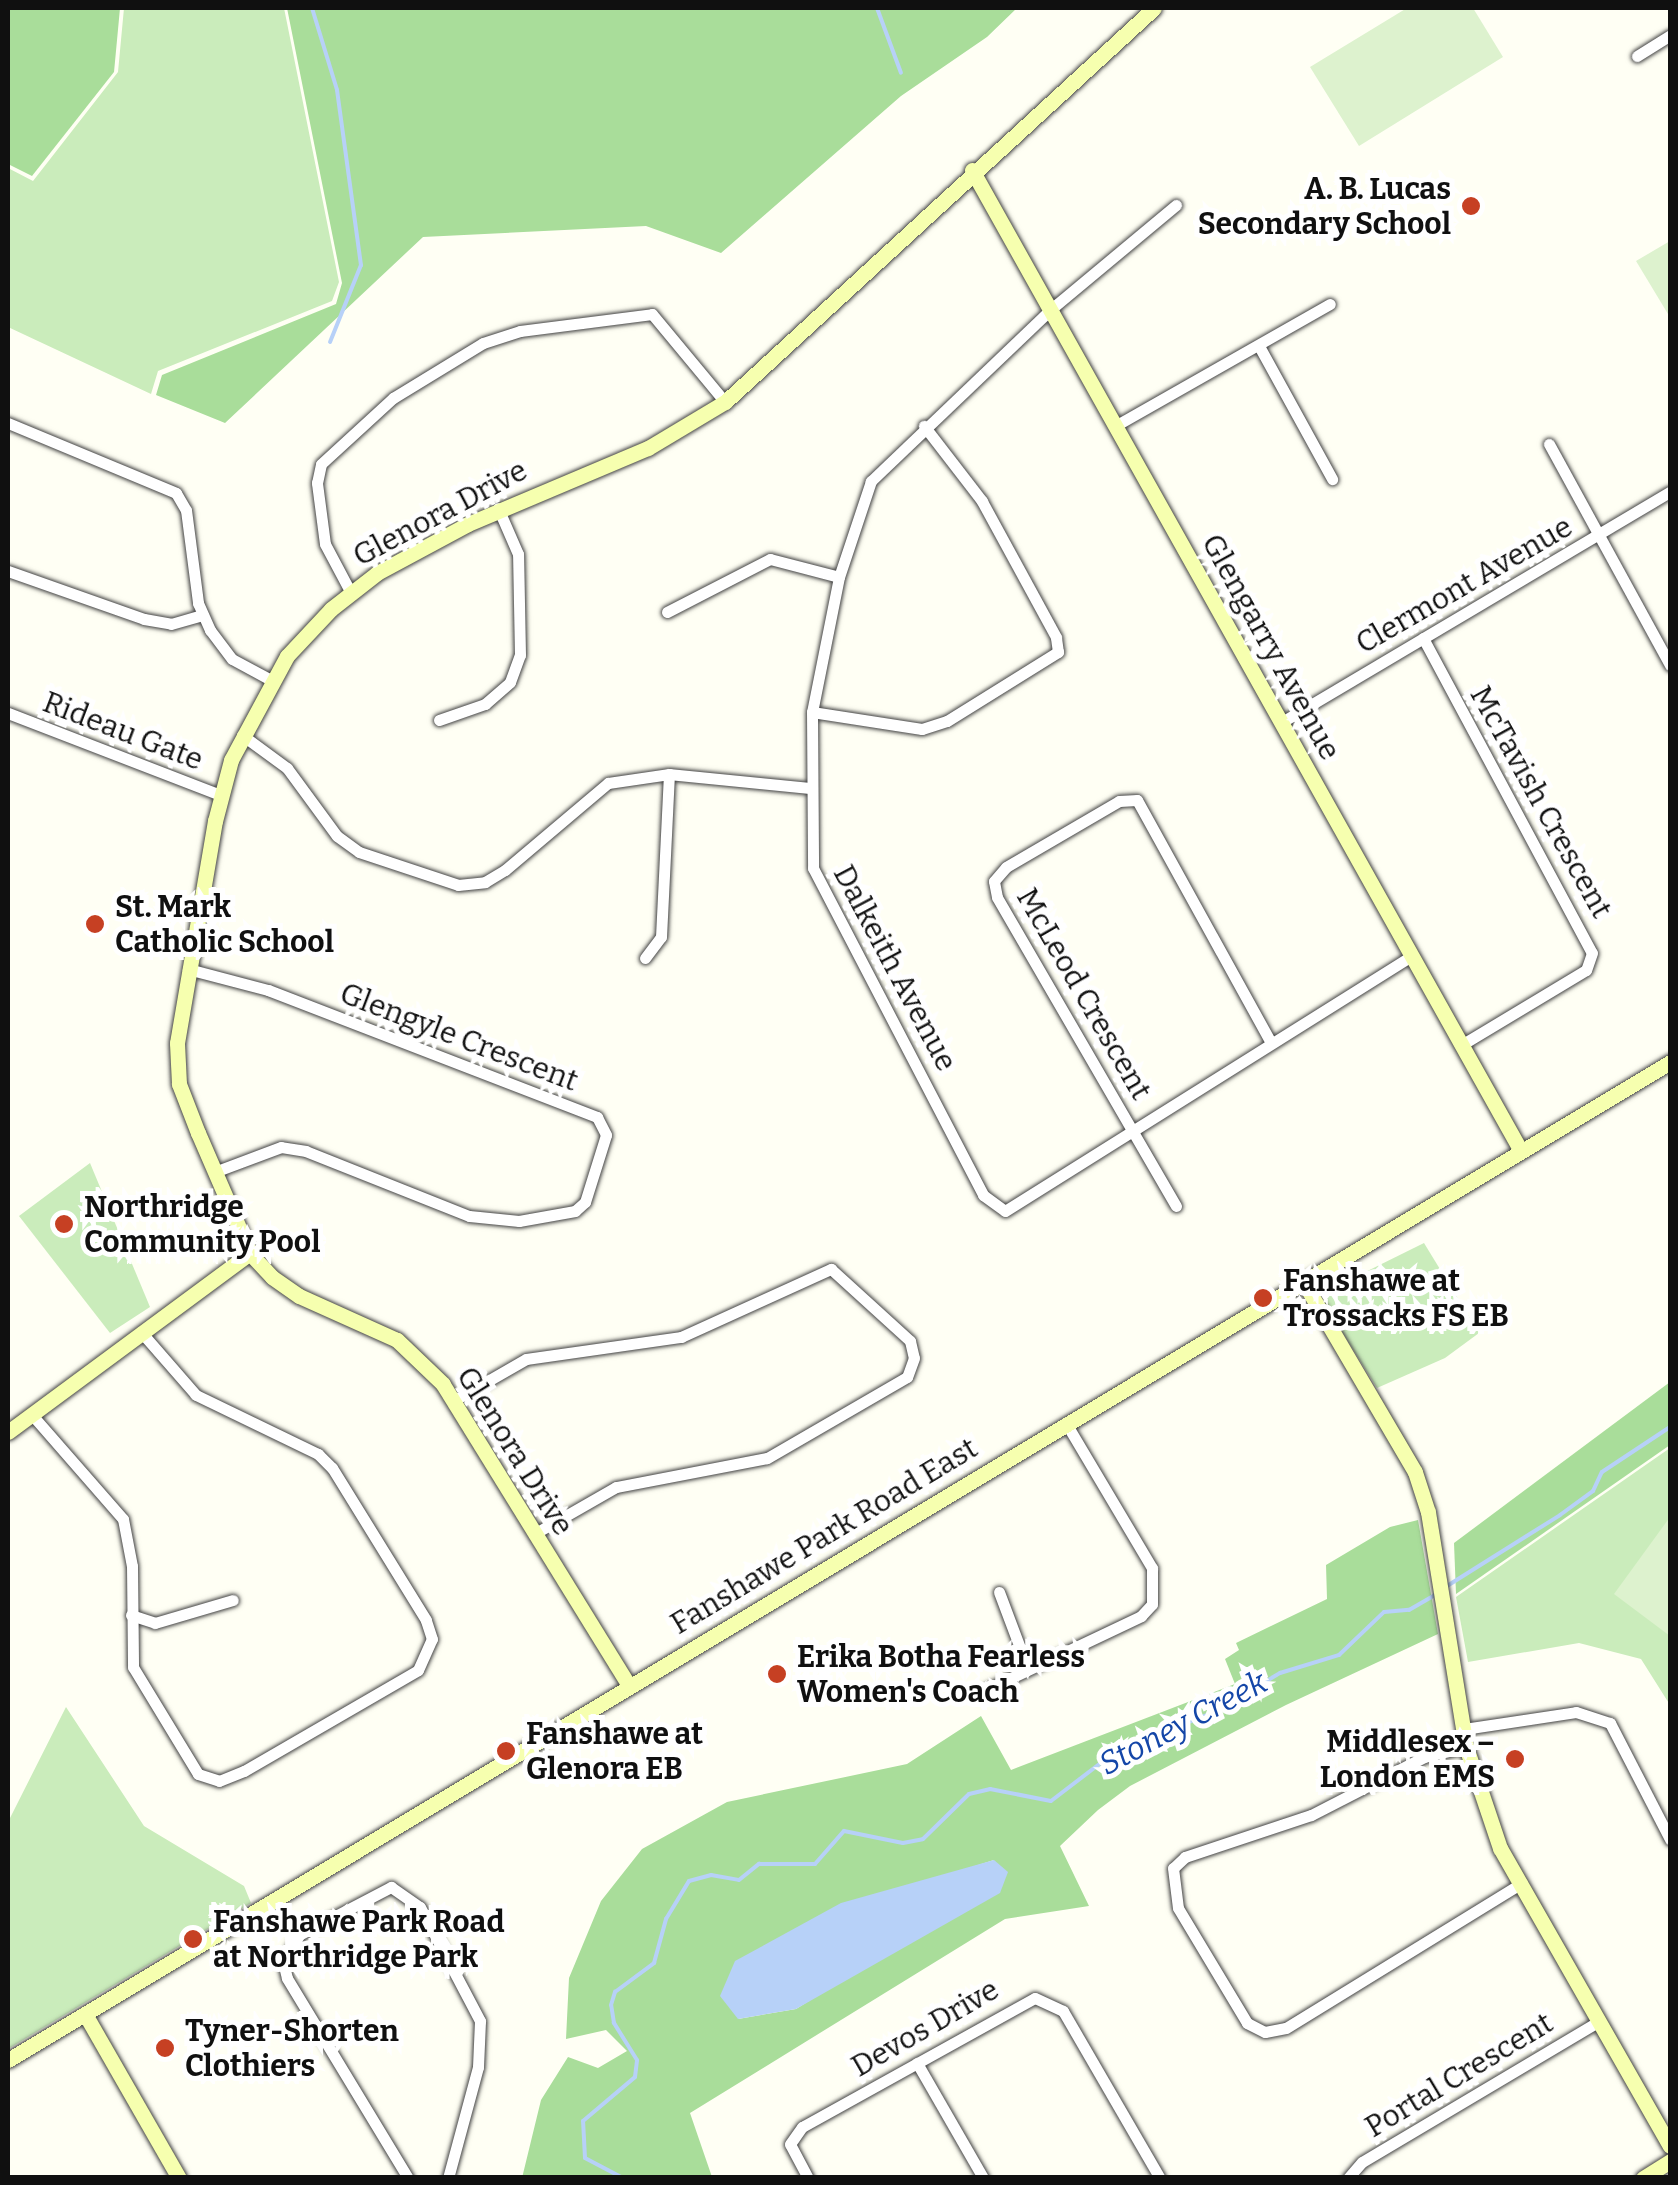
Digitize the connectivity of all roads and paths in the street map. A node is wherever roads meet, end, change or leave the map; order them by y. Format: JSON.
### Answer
{"nodes":[{"id":1,"x":1154,"y":8,"type":"edge"},
{"id":2,"x":1670,"y":35,"type":"edge"},
{"id":3,"x":1637,"y":56,"type":"dead end"},
{"id":4,"x":972,"y":170,"type":"junction"},
{"id":5,"x":1176,"y":205,"type":"dead end"},
{"id":6,"x":1330,"y":304,"type":"dead end"},
{"id":7,"x":1050,"y":310,"type":"junction"},
{"id":8,"x":1259,"y":346,"type":"junction"},
{"id":9,"x":725,"y":402,"type":"junction"},
{"id":10,"x":8,"y":424,"type":"edge"},
{"id":11,"x":924,"y":426,"type":"junction"},
{"id":12,"x":1115,"y":426,"type":"junction"},
{"id":13,"x":1549,"y":444,"type":"dead end"},
{"id":14,"x":1332,"y":479,"type":"dead end"},
{"id":15,"x":1670,"y":492,"type":"edge"},
{"id":16,"x":498,"y":508,"type":"junction"},
{"id":17,"x":1599,"y":535,"type":"junction"},
{"id":18,"x":8,"y":570,"type":"edge"},
{"id":19,"x":839,"y":576,"type":"junction"},
{"id":20,"x":351,"y":593,"type":"junction"},
{"id":21,"x":666,"y":612,"type":"dead end"},
{"id":22,"x":204,"y":615,"type":"junction"},
{"id":23,"x":1422,"y":638,"type":"junction"},
{"id":24,"x":1670,"y":665,"type":"edge"},
{"id":25,"x":272,"y":680,"type":"junction"},
{"id":26,"x":812,"y":712,"type":"junction"},
{"id":27,"x":8,"y":714,"type":"edge"},
{"id":28,"x":439,"y":720,"type":"dead end"},
{"id":29,"x":1282,"y":722,"type":"junction"},
{"id":30,"x":242,"y":735,"type":"junction"},
{"id":31,"x":669,"y":774,"type":"junction"},
{"id":32,"x":810,"y":788,"type":"junction"},
{"id":33,"x":222,"y":795,"type":"junction"},
{"id":34,"x":1412,"y":956,"type":"junction"},
{"id":35,"x":645,"y":958,"type":"dead end"},
{"id":36,"x":188,"y":970,"type":"junction"},
{"id":37,"x":1271,"y":1043,"type":"junction"},
{"id":38,"x":1461,"y":1046,"type":"junction"},
{"id":39,"x":1670,"y":1062,"type":"edge"},
{"id":40,"x":1133,"y":1128,"type":"junction"},
{"id":41,"x":1521,"y":1151,"type":"junction"},
{"id":42,"x":218,"y":1171,"type":"junction"},
{"id":43,"x":1176,"y":1206,"type":"dead end"},
{"id":44,"x":250,"y":1253,"type":"junction"},
{"id":45,"x":1303,"y":1281,"type":"junction"},
{"id":46,"x":141,"y":1332,"type":"junction"},
{"id":47,"x":453,"y":1400,"type":"junction"},
{"id":48,"x":33,"y":1416,"type":"junction"},
{"id":49,"x":1066,"y":1423,"type":"junction"},
{"id":50,"x":8,"y":1432,"type":"edge"},
{"id":51,"x":534,"y":1534,"type":"junction"},
{"id":52,"x":999,"y":1592,"type":"dead end"},
{"id":53,"x":233,"y":1600,"type":"dead end"},
{"id":54,"x":132,"y":1614,"type":"junction"},
{"id":55,"x":1028,"y":1670,"type":"junction"},
{"id":56,"x":628,"y":1684,"type":"junction"},
{"id":57,"x":976,"y":1694,"type":"dead end"},
{"id":58,"x":1464,"y":1729,"type":"junction"},
{"id":59,"x":1466,"y":1747,"type":"junction"},
{"id":60,"x":1670,"y":1839,"type":"edge"},
{"id":61,"x":1522,"y":1883,"type":"junction"},
{"id":62,"x":85,"y":2014,"type":"junction"},
{"id":63,"x":1599,"y":2021,"type":"junction"},
{"id":64,"x":8,"y":2060,"type":"edge"},
{"id":65,"x":917,"y":2063,"type":"junction"},
{"id":66,"x":1670,"y":2146,"type":"edge"},
{"id":67,"x":1670,"y":2161,"type":"edge"},
{"id":68,"x":179,"y":2178,"type":"edge"},
{"id":69,"x":408,"y":2178,"type":"edge"},
{"id":70,"x":448,"y":2178,"type":"edge"},
{"id":71,"x":808,"y":2178,"type":"edge"},
{"id":72,"x":982,"y":2178,"type":"edge"},
{"id":73,"x":1160,"y":2178,"type":"edge"},
{"id":74,"x":1348,"y":2178,"type":"edge"},
{"id":75,"x":1644,"y":2178,"type":"edge"}],
"edges":[{"from":1,"to":4,"type":"street","name":"Glenora Drive"},
{"from":2,"to":3,"type":"street"},
{"from":4,"to":7,"type":"street","name":"Glengarry Avenue"},
{"from":4,"to":9,"type":"street","name":"Glenora Drive"},
{"from":5,"to":7,"type":"street","name":"Dalkeith Avenue"},
{"from":6,"to":8,"type":"street"},
{"from":7,"to":11,"type":"street","name":"Dalkeith Avenue"},
{"from":7,"to":12,"type":"street","name":"Glengarry Avenue"},
{"from":8,"to":12,"type":"street"},
{"from":8,"to":14,"type":"street"},
{"from":9,"to":16,"type":"street","name":"Glenora Drive"},
{"from":9,"to":20,"type":"street"},
{"from":10,"to":22,"type":"street"},
{"from":11,"to":19,"type":"street","name":"Dalkeith Avenue"},
{"from":11,"to":26,"type":"street"},
{"from":12,"to":29,"type":"street","name":"Glengarry Avenue"},
{"from":13,"to":17,"type":"street"},
{"from":15,"to":17,"type":"street","name":"Clermont Avenue"},
{"from":16,"to":20,"type":"street","name":"Glenora Drive"},
{"from":16,"to":28,"type":"street"},
{"from":17,"to":23,"type":"street","name":"Clermont Avenue"},
{"from":17,"to":24,"type":"street"},
{"from":18,"to":22,"type":"street"},
{"from":19,"to":21,"type":"street"},
{"from":19,"to":26,"type":"street","name":"Dalkeith Avenue"},
{"from":20,"to":25,"type":"street","name":"Glenora Drive"},
{"from":22,"to":25,"type":"street"},
{"from":23,"to":29,"type":"street","name":"Clermont Avenue"},
{"from":23,"to":38,"type":"street","name":"McTavish Crescent"},
{"from":25,"to":30,"type":"street","name":"Glenora Drive"},
{"from":26,"to":32,"type":"street","name":"Dalkeith Avenue"},
{"from":27,"to":33,"type":"street","name":"Rideau Gate"},
{"from":29,"to":34,"type":"street","name":"Glengarry Avenue"},
{"from":30,"to":31,"type":"street"},
{"from":30,"to":33,"type":"street","name":"Glenora Drive"},
{"from":31,"to":32,"type":"street"},
{"from":31,"to":35,"type":"street"},
{"from":32,"to":40,"type":"street","name":"Dalkeith Avenue"},
{"from":33,"to":36,"type":"street","name":"Glenora Drive"},
{"from":34,"to":37,"type":"street","name":"Dalkeith Avenue"},
{"from":34,"to":38,"type":"street","name":"Glengarry Avenue"},
{"from":36,"to":42,"type":"street","name":"Glenora Drive"},
{"from":36,"to":42,"type":"street","name":"Glengyle Crescent"},
{"from":37,"to":40,"type":"street","name":"Dalkeith Avenue"},
{"from":37,"to":40,"type":"street","name":"McLeod Crescent"},
{"from":38,"to":41,"type":"street","name":"Glengarry Avenue"},
{"from":39,"to":41,"type":"street","name":"Fanshawe Park Road East"},
{"from":40,"to":43,"type":"street","name":"McLeod Crescent"},
{"from":41,"to":45,"type":"street","name":"Fanshawe Park Road East"},
{"from":42,"to":44,"type":"street","name":"Glenora Drive"},
{"from":44,"to":46,"type":"street"},
{"from":44,"to":47,"type":"street","name":"Glenora Drive"},
{"from":45,"to":49,"type":"street","name":"Fanshawe Park Road East"},
{"from":45,"to":58,"type":"street"},
{"from":46,"to":48,"type":"street"},
{"from":46,"to":54,"type":"street"},
{"from":47,"to":51,"type":"street","name":"Glenora Drive"},
{"from":47,"to":51,"type":"street"},
{"from":48,"to":50,"type":"street"},
{"from":48,"to":54,"type":"street"},
{"from":49,"to":55,"type":"street"},
{"from":49,"to":56,"type":"street","name":"Fanshawe Park Road East"},
{"from":51,"to":56,"type":"street","name":"Glenora Drive"},
{"from":52,"to":55,"type":"street"},
{"from":53,"to":54,"type":"street"},
{"from":55,"to":57,"type":"street"},
{"from":56,"to":62,"type":"street","name":"Fanshawe Park Road East"},
{"from":58,"to":59,"type":"street"},
{"from":58,"to":60,"type":"street"},
{"from":59,"to":61,"type":"street"},
{"from":59,"to":61,"type":"street"},
{"from":61,"to":63,"type":"street"},
{"from":62,"to":64,"type":"street","name":"Fanshawe Park Road East"},
{"from":62,"to":68,"type":"street"},
{"from":63,"to":66,"type":"street"},
{"from":63,"to":74,"type":"street","name":"Portal Crescent"},
{"from":65,"to":71,"type":"street","name":"Devos Drive"},
{"from":65,"to":72,"type":"street"},
{"from":65,"to":73,"type":"street","name":"Devos Drive"},
{"from":67,"to":75,"type":"street"},
{"from":69,"to":70,"type":"street"}]}
